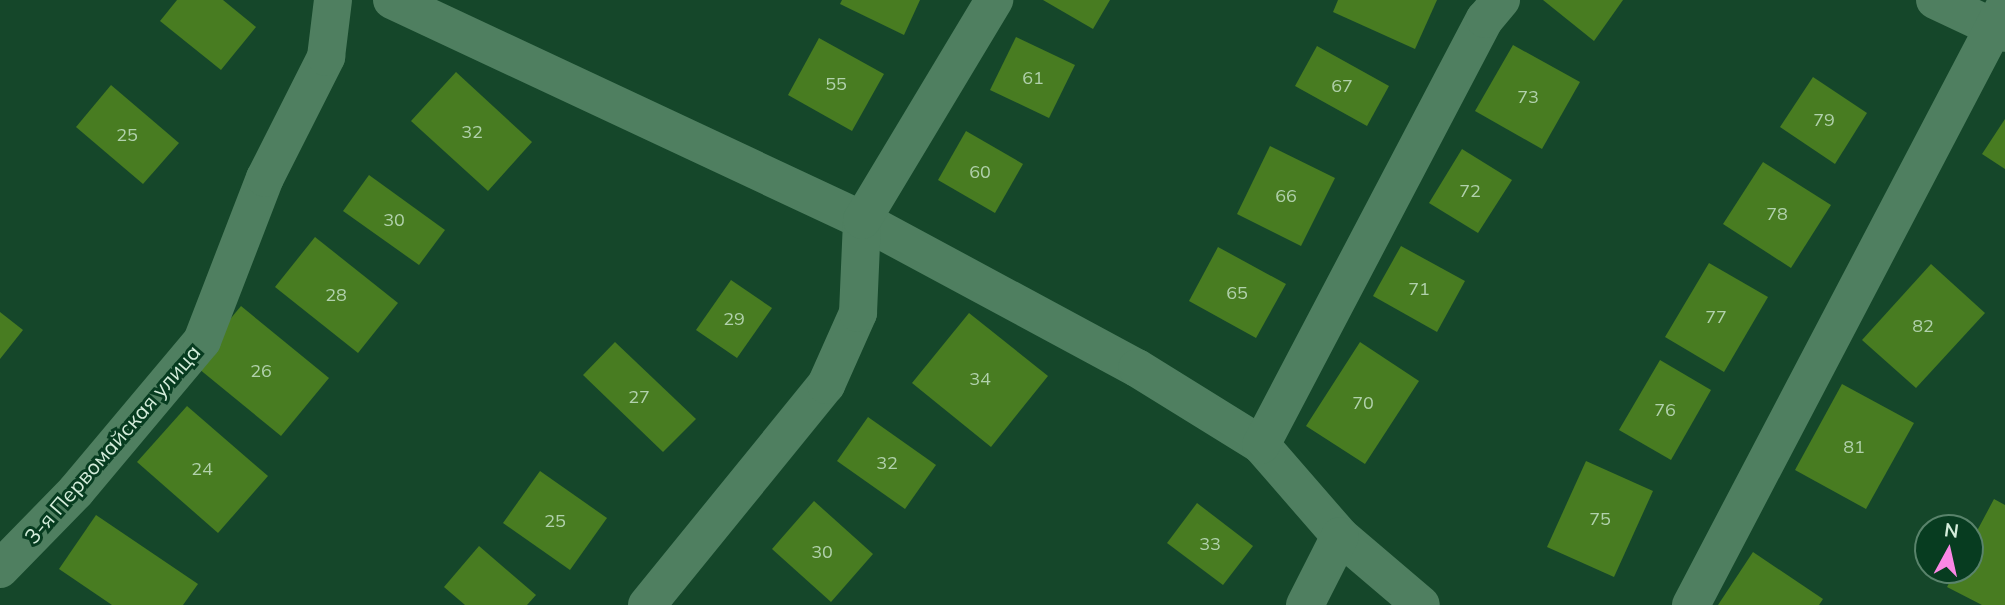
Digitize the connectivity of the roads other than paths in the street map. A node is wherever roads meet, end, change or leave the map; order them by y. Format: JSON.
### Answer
{"nodes":[{"id":1,"x":333,"y":0,"type":"edge"},
{"id":2,"x":392,"y":0,"type":"edge"},
{"id":3,"x":994,"y":0,"type":"edge"},
{"id":4,"x":1501,"y":0,"type":"edge"},
{"id":5,"x":1935,"y":0,"type":"edge"},
{"id":6,"x":2002,"y":22,"type":"edge"},
{"id":7,"x":862,"y":220,"type":"junction"},
{"id":8,"x":1261,"y":445,"type":"junction"},
{"id":9,"x":1340,"y":536,"type":"junction"},
{"id":10,"x":0,"y":569,"type":"edge"},
{"id":11,"x":648,"y":605,"type":"edge"},
{"id":12,"x":1304,"y":605,"type":"edge"},
{"id":13,"x":1421,"y":605,"type":"edge"},
{"id":14,"x":1692,"y":605,"type":"edge"}],
"edges":[{"from":1,"to":10,"type":"street","name":"3-я Первомайская улица"},
{"from":2,"to":7,"type":"street"},
{"from":3,"to":7,"type":"street"},
{"from":4,"to":8,"type":"street"},
{"from":5,"to":6,"type":"street"},
{"from":6,"to":14,"type":"street"},
{"from":7,"to":8,"type":"street"},
{"from":7,"to":11,"type":"street"},
{"from":8,"to":9,"type":"street"},
{"from":9,"to":12,"type":"street"},
{"from":9,"to":13,"type":"street"}]}
